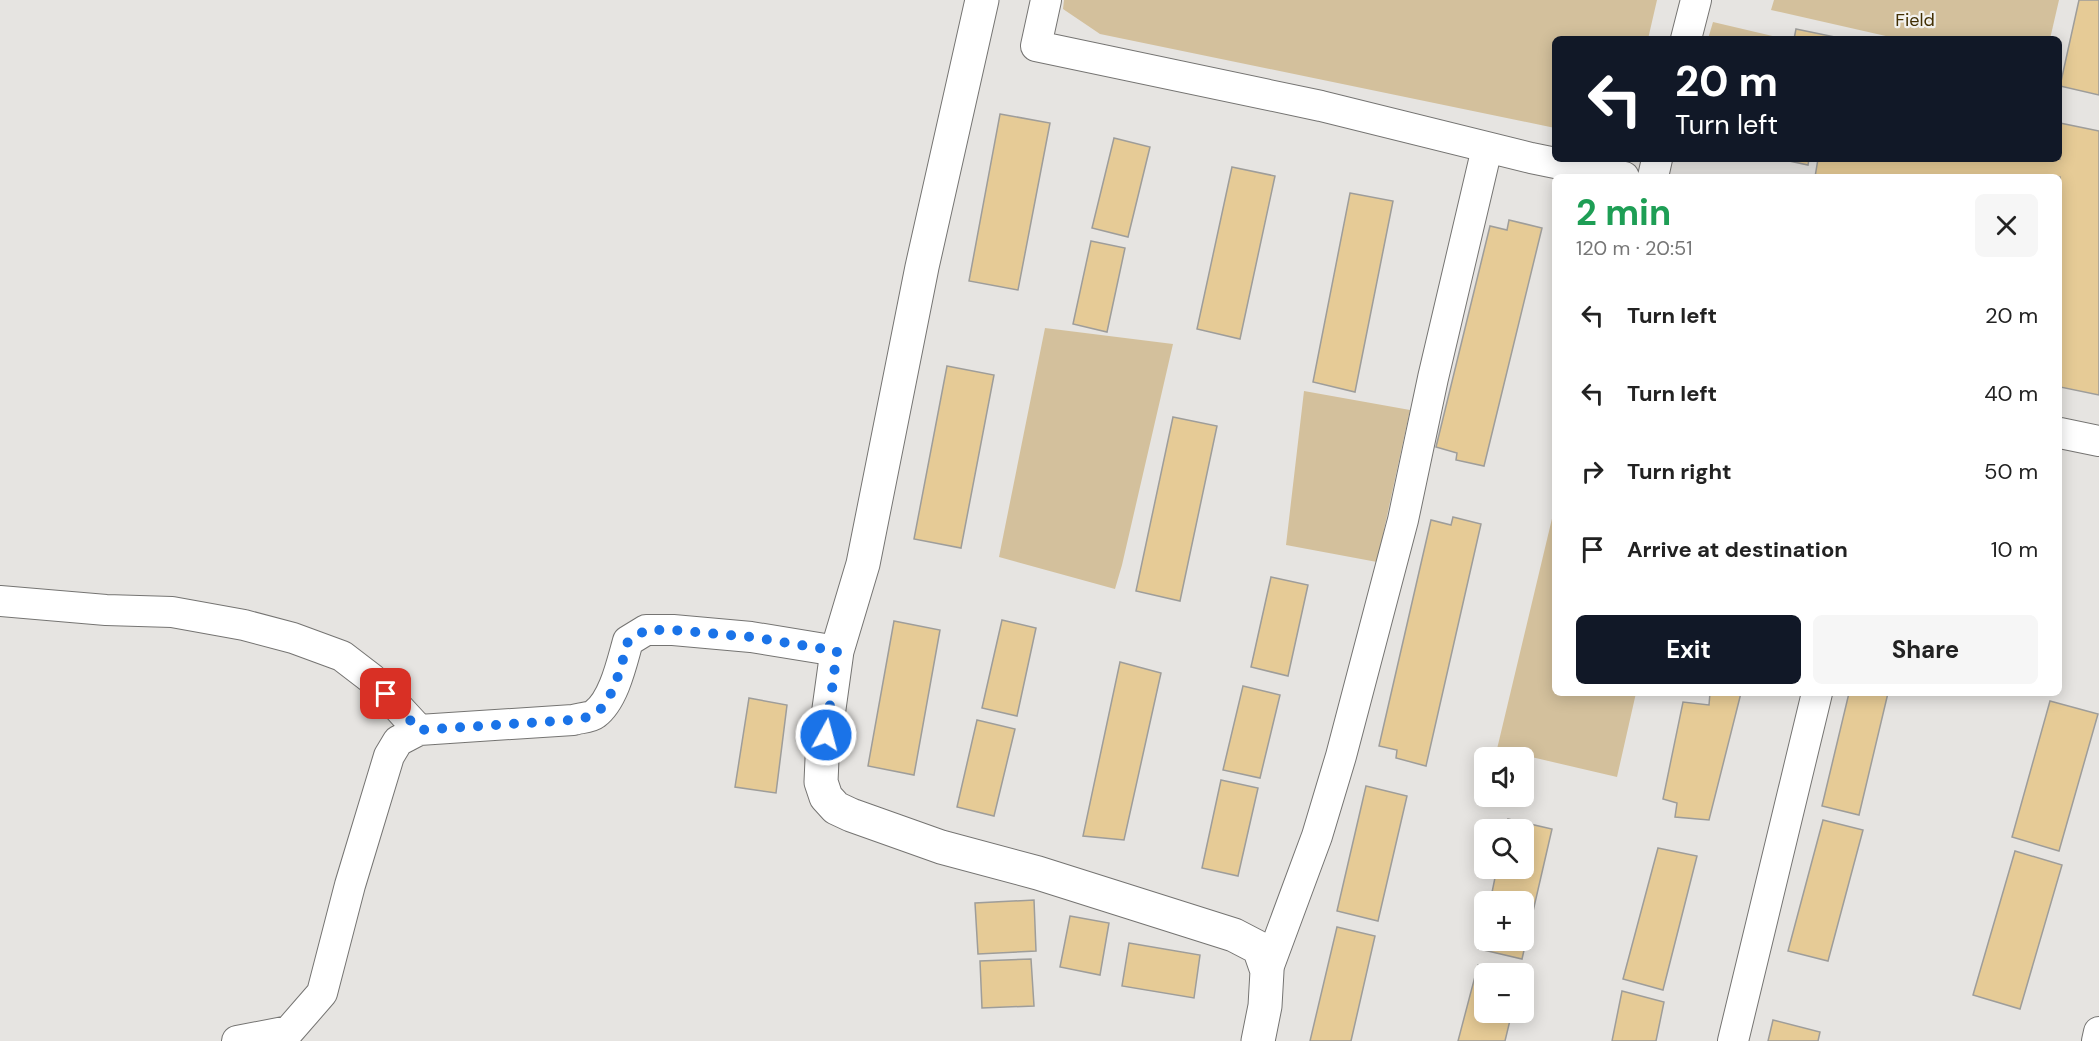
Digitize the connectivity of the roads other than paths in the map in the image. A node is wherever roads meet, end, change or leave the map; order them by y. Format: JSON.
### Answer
{"nodes":[{"id":1,"x":982,"y":0,"type":"edge"},
{"id":2,"x":1046,"y":0,"type":"edge"},
{"id":3,"x":1696,"y":0,"type":"edge"},
{"id":4,"x":1687,"y":36,"type":"edge"},
{"id":5,"x":1487,"y":148,"type":"junction"},
{"id":6,"x":1552,"y":162,"type":"edge"},
{"id":7,"x":1553,"y":162,"type":"edge"},
{"id":8,"x":1609,"y":174,"type":"edge"},
{"id":9,"x":2062,"y":434,"type":"edge"},
{"id":10,"x":2099,"y":441,"type":"edge"},
{"id":11,"x":0,"y":601,"type":"edge"},
{"id":12,"x":837,"y":651,"type":"junction"},
{"id":13,"x":1816,"y":696,"type":"edge"},
{"id":14,"x":419,"y":730,"type":"junction"},
{"id":15,"x":1267,"y":971,"type":"junction"},
{"id":16,"x":2099,"y":1032,"type":"edge"},
{"id":17,"x":237,"y":1041,"type":"edge"},
{"id":18,"x":1258,"y":1041,"type":"edge"},
{"id":19,"x":1733,"y":1041,"type":"edge"},
{"id":20,"x":2097,"y":1041,"type":"edge"}],
"edges":[{"from":1,"to":12,"type":"main road"},
{"from":2,"to":5,"type":"street"},
{"from":3,"to":4,"type":"street"},
{"from":5,"to":6,"type":"street"},
{"from":5,"to":15,"type":"street"},
{"from":7,"to":8,"type":"street"},
{"from":9,"to":10,"type":"street"},
{"from":11,"to":14,"type":"street"},
{"from":12,"to":14,"type":"street"},
{"from":12,"to":15,"type":"main road"},
{"from":13,"to":19,"type":"street"},
{"from":14,"to":17,"type":"street"},
{"from":15,"to":18,"type":"main road"},
{"from":16,"to":20,"type":"street"}]}
